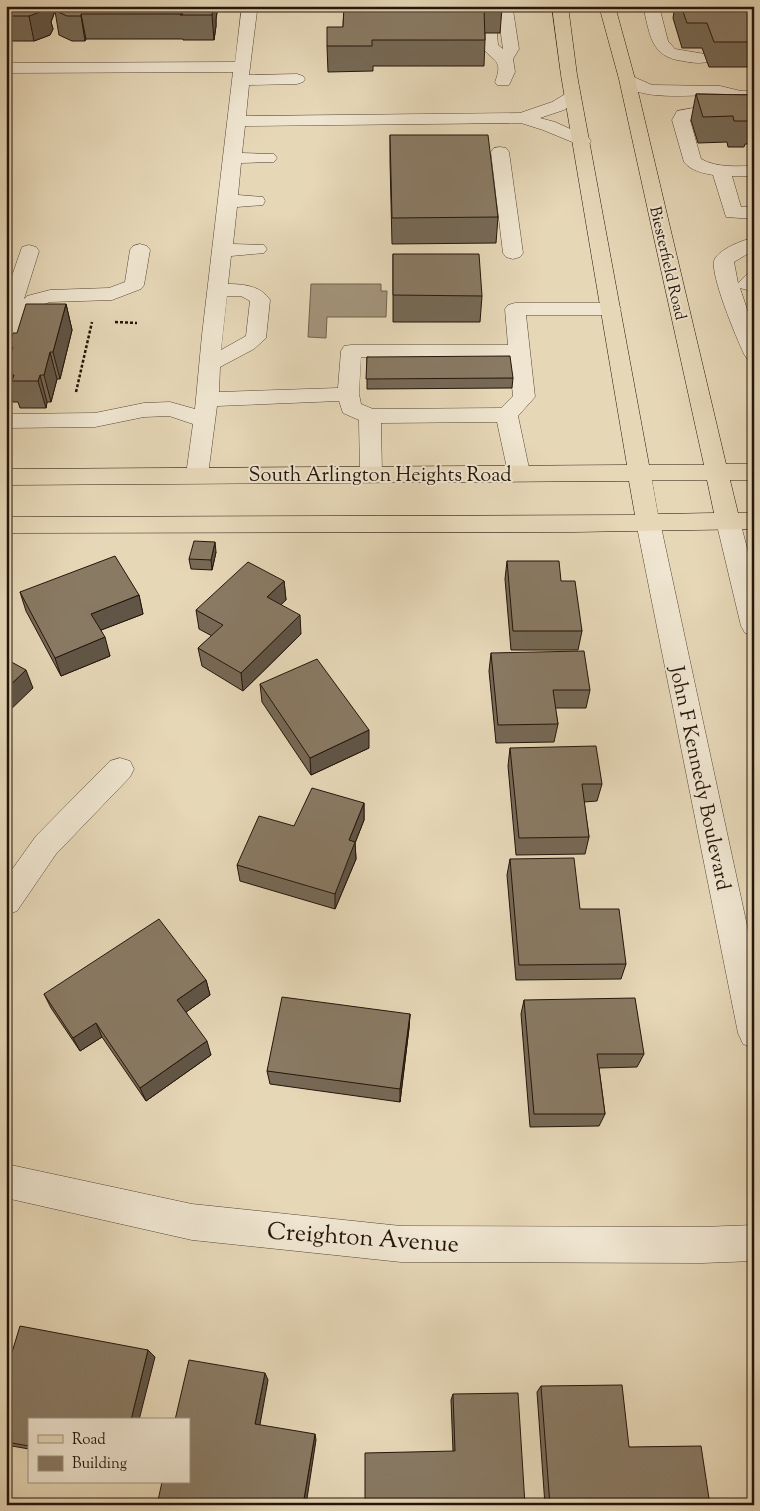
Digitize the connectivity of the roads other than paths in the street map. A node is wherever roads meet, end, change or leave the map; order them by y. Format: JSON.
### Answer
{"nodes":[{"id":1,"x":281,"y":6,"type":"edge"},
{"id":2,"x":487,"y":6,"type":"edge"},
{"id":3,"x":500,"y":6,"type":"edge"},
{"id":4,"x":560,"y":6,"type":"edge"},
{"id":5,"x":607,"y":6,"type":"edge"},
{"id":6,"x":651,"y":6,"type":"edge"},
{"id":7,"x":250,"y":7,"type":"edge"},
{"id":8,"x":489,"y":34,"type":"edge"},
{"id":9,"x":705,"y":58,"type":"dead end"},
{"id":10,"x":505,"y":59,"type":"junction"},
{"id":11,"x":6,"y":68,"type":"edge"},
{"id":12,"x":241,"y":73,"type":"junction"},
{"id":13,"x":297,"y":79,"type":"dead end"},
{"id":14,"x":627,"y":79,"type":"junction"},
{"id":15,"x":503,"y":82,"type":"dead end"},
{"id":16,"x":748,"y":96,"type":"edge"},
{"id":17,"x":573,"y":97,"type":"junction"},
{"id":18,"x":754,"y":114,"type":"edge"},
{"id":19,"x":522,"y":118,"type":"junction"},
{"id":20,"x":636,"y":120,"type":"junction"},
{"id":21,"x":236,"y":121,"type":"junction"},
{"id":22,"x":582,"y":141,"type":"junction"},
{"id":23,"x":500,"y":152,"type":"dead end"},
{"id":24,"x":234,"y":158,"type":"junction"},
{"id":25,"x":268,"y":158,"type":"dead end"},
{"id":26,"x":721,"y":171,"type":"junction"},
{"id":27,"x":754,"y":171,"type":"edge"},
{"id":28,"x":227,"y":201,"type":"junction"},
{"id":29,"x":256,"y":201,"type":"dead end"},
{"id":30,"x":754,"y":213,"type":"edge"},
{"id":31,"x":754,"y":244,"type":"edge"},
{"id":32,"x":257,"y":249,"type":"dead end"},
{"id":33,"x":140,"y":250,"type":"dead end"},
{"id":34,"x":223,"y":250,"type":"junction"},
{"id":35,"x":28,"y":251,"type":"dead end"},
{"id":36,"x":513,"y":254,"type":"dead end"},
{"id":37,"x":754,"y":255,"type":"edge"},
{"id":38,"x":750,"y":281,"type":"edge"},
{"id":39,"x":219,"y":290,"type":"junction"},
{"id":40,"x":611,"y":309,"type":"junction"},
{"id":41,"x":754,"y":310,"type":"edge"},
{"id":42,"x":6,"y":327,"type":"edge"},
{"id":43,"x":753,"y":347,"type":"edge"},
{"id":44,"x":518,"y":351,"type":"junction"},
{"id":45,"x":211,"y":363,"type":"junction"},
{"id":46,"x":6,"y":372,"type":"edge"},
{"id":47,"x":348,"y":394,"type":"junction"},
{"id":48,"x":208,"y":398,"type":"junction"},
{"id":49,"x":508,"y":415,"type":"junction"},
{"id":50,"x":370,"y":416,"type":"junction"},
{"id":51,"x":204,"y":420,"type":"junction"},
{"id":52,"x":6,"y":422,"type":"edge"},
{"id":53,"x":639,"y":472,"type":"junction"},
{"id":54,"x":716,"y":472,"type":"junction"},
{"id":55,"x":754,"y":472,"type":"edge"},
{"id":56,"x":519,"y":473,"type":"junction"},
{"id":57,"x":197,"y":474,"type":"junction"},
{"id":58,"x":371,"y":474,"type":"junction"},
{"id":59,"x":6,"y":477,"type":"edge"},
{"id":60,"x":728,"y":521,"type":"junction"},
{"id":61,"x":754,"y":521,"type":"edge"},
{"id":62,"x":648,"y":522,"type":"junction"},
{"id":63,"x":6,"y":525,"type":"edge"},
{"id":64,"x":754,"y":626,"type":"edge"},
{"id":65,"x":120,"y":769,"type":"dead end"},
{"id":66,"x":6,"y":902,"type":"edge"},
{"id":67,"x":754,"y":1034,"type":"edge"},
{"id":68,"x":6,"y":1181,"type":"edge"},
{"id":69,"x":754,"y":1244,"type":"edge"}],
"edges":[{"from":1,"to":7,"type":"street"},
{"from":2,"to":10,"type":"street"},
{"from":3,"to":10,"type":"street"},
{"from":4,"to":17,"type":"main road"},
{"from":5,"to":14,"type":"main road","name":"Biesterfield Road"},
{"from":6,"to":9,"type":"street"},
{"from":7,"to":12,"type":"street"},
{"from":8,"to":10,"type":"street"},
{"from":10,"to":15,"type":"street"},
{"from":11,"to":12,"type":"street"},
{"from":12,"to":13,"type":"street"},
{"from":12,"to":21,"type":"street"},
{"from":14,"to":16,"type":"street"},
{"from":14,"to":20,"type":"main road","name":"Biesterfield Road"},
{"from":16,"to":20,"type":"street"},
{"from":17,"to":19,"type":"street"},
{"from":17,"to":22,"type":"main road"},
{"from":18,"to":26,"type":"street"},
{"from":19,"to":21,"type":"street"},
{"from":19,"to":22,"type":"street"},
{"from":20,"to":54,"type":"main road","name":"Biesterfield Road"},
{"from":21,"to":24,"type":"street"},
{"from":22,"to":40,"type":"main road"},
{"from":23,"to":36,"type":"street"},
{"from":24,"to":25,"type":"street"},
{"from":24,"to":28,"type":"street"},
{"from":26,"to":27,"type":"street"},
{"from":26,"to":30,"type":"street"},
{"from":28,"to":29,"type":"street"},
{"from":28,"to":34,"type":"street"},
{"from":31,"to":43,"type":"street"},
{"from":32,"to":34,"type":"street"},
{"from":33,"to":46,"type":"street"},
{"from":34,"to":39,"type":"street"},
{"from":35,"to":42,"type":"street"},
{"from":37,"to":38,"type":"street"},
{"from":38,"to":41,"type":"street"},
{"from":39,"to":45,"type":"street"},
{"from":39,"to":45,"type":"street"},
{"from":40,"to":44,"type":"street"},
{"from":40,"to":53,"type":"main road"},
{"from":44,"to":47,"type":"street"},
{"from":44,"to":49,"type":"street"},
{"from":45,"to":48,"type":"street"},
{"from":47,"to":48,"type":"street"},
{"from":47,"to":50,"type":"street"},
{"from":48,"to":51,"type":"street"},
{"from":49,"to":50,"type":"street"},
{"from":49,"to":56,"type":"street"},
{"from":50,"to":58,"type":"street"},
{"from":51,"to":52,"type":"street"},
{"from":51,"to":57,"type":"street"},
{"from":53,"to":54,"type":"main road","name":"South Arlington Heights Road"},
{"from":53,"to":56,"type":"main road","name":"South Arlington Heights Road"},
{"from":53,"to":62,"type":"main road"},
{"from":54,"to":55,"type":"main road","name":"South Arlington Heights Road"},
{"from":54,"to":60,"type":"main road","name":"Biesterfield Road"},
{"from":56,"to":58,"type":"main road","name":"South Arlington Heights Road"},
{"from":57,"to":58,"type":"main road","name":"South Arlington Heights Road"},
{"from":57,"to":59,"type":"main road","name":"South Arlington Heights Road"},
{"from":60,"to":61,"type":"main road"},
{"from":60,"to":62,"type":"main road"},
{"from":60,"to":64,"type":"street"},
{"from":62,"to":63,"type":"main road"},
{"from":62,"to":67,"type":"street","name":"John F Kennedy Boulevard"},
{"from":65,"to":66,"type":"street"},
{"from":68,"to":69,"type":"street","name":"Creighton Avenue"}]}
